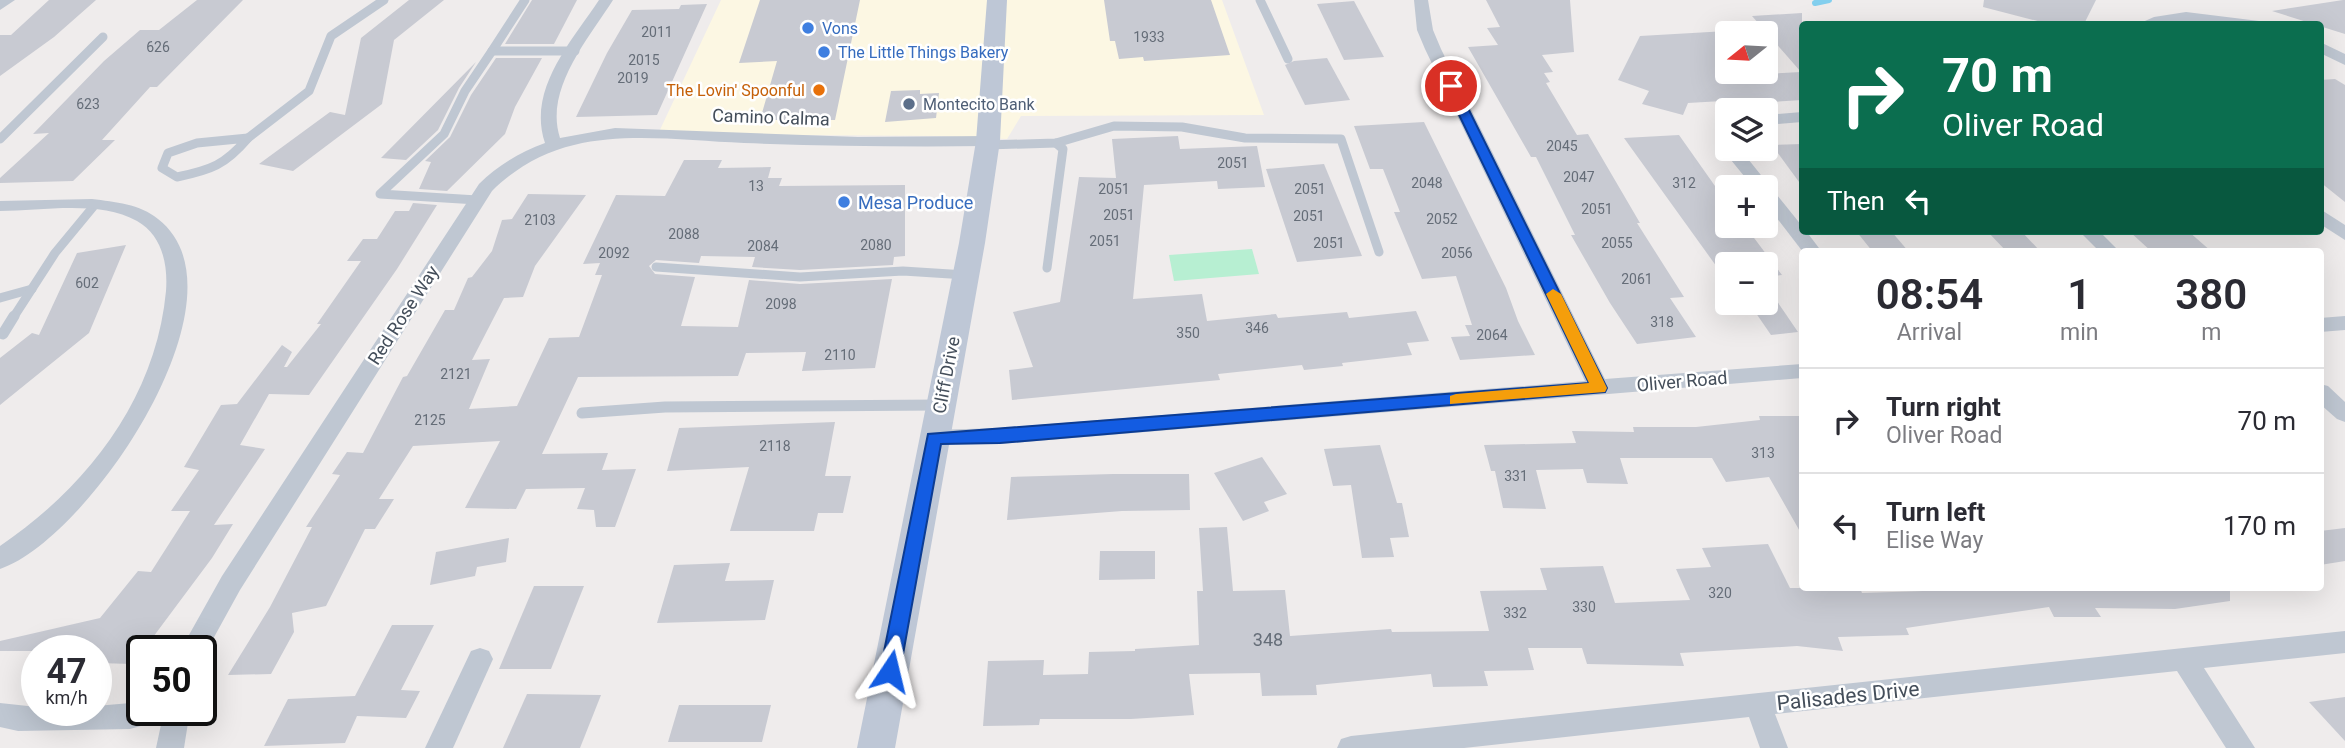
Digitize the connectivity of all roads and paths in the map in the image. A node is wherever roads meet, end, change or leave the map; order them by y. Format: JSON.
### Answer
{"nodes":[{"id":1,"x":8,"y":0,"type":"edge"},
{"id":2,"x":384,"y":0,"type":"edge"},
{"id":3,"x":525,"y":0,"type":"edge"},
{"id":4,"x":606,"y":0,"type":"edge"},
{"id":5,"x":997,"y":0,"type":"edge"},
{"id":6,"x":1260,"y":0,"type":"edge"},
{"id":7,"x":1421,"y":0,"type":"edge"},
{"id":8,"x":0,"y":6,"type":"edge"},
{"id":9,"x":2159,"y":21,"type":"edge"},
{"id":10,"x":2227,"y":21,"type":"edge"},
{"id":11,"x":103,"y":37,"type":"dead end"},
{"id":12,"x":2324,"y":49,"type":"edge"},
{"id":13,"x":492,"y":51,"type":"junction"},
{"id":14,"x":575,"y":51,"type":"junction"},
{"id":15,"x":1288,"y":59,"type":"dead end"},
{"id":16,"x":2345,"y":60,"type":"edge"},
{"id":17,"x":1799,"y":117,"type":"edge"},
{"id":18,"x":1778,"y":119,"type":"edge"},
{"id":19,"x":248,"y":138,"type":"junction"},
{"id":20,"x":0,"y":139,"type":"edge"},
{"id":21,"x":988,"y":143,"type":"junction"},
{"id":22,"x":1056,"y":143,"type":"junction"},
{"id":23,"x":554,"y":145,"type":"junction"},
{"id":24,"x":1741,"y":161,"type":"edge"},
{"id":25,"x":1752,"y":175,"type":"edge"},
{"id":26,"x":477,"y":200,"type":"junction"},
{"id":27,"x":0,"y":206,"type":"edge"},
{"id":28,"x":93,"y":207,"type":"junction"},
{"id":29,"x":1778,"y":207,"type":"edge"},
{"id":30,"x":2324,"y":217,"type":"edge"},
{"id":31,"x":1799,"y":234,"type":"edge"},
{"id":32,"x":2345,"y":234,"type":"edge"},
{"id":33,"x":2092,"y":235,"type":"edge"},
{"id":34,"x":2107,"y":248,"type":"edge"},
{"id":35,"x":1379,"y":252,"type":"dead end"},
{"id":36,"x":656,"y":267,"type":"dead end"},
{"id":37,"x":1047,"y":268,"type":"dead end"},
{"id":38,"x":966,"y":275,"type":"junction"},
{"id":39,"x":32,"y":289,"type":"junction"},
{"id":40,"x":0,"y":298,"type":"edge"},
{"id":41,"x":2345,"y":323,"type":"edge"},
{"id":42,"x":2324,"y":325,"type":"edge"},
{"id":43,"x":4,"y":334,"type":"dead end"},
{"id":44,"x":1799,"y":371,"type":"edge"},
{"id":45,"x":1599,"y":388,"type":"junction"},
{"id":46,"x":2324,"y":395,"type":"edge"},
{"id":47,"x":941,"y":405,"type":"junction"},
{"id":48,"x":582,"y":413,"type":"dead end"},
{"id":49,"x":2345,"y":414,"type":"edge"},
{"id":50,"x":933,"y":438,"type":"junction"},
{"id":51,"x":0,"y":559,"type":"edge"},
{"id":52,"x":202,"y":635,"type":"edge"},
{"id":53,"x":2345,"y":642,"type":"edge"},
{"id":54,"x":480,"y":659,"type":"dead end"},
{"id":55,"x":2184,"y":659,"type":"junction"},
{"id":56,"x":1758,"y":706,"type":"junction"},
{"id":57,"x":0,"y":715,"type":"edge"},
{"id":58,"x":126,"y":717,"type":"edge"},
{"id":59,"x":174,"y":726,"type":"edge"},
{"id":60,"x":170,"y":748,"type":"edge"},
{"id":61,"x":439,"y":748,"type":"edge"},
{"id":62,"x":876,"y":748,"type":"edge"},
{"id":63,"x":1351,"y":748,"type":"edge"},
{"id":64,"x":1774,"y":748,"type":"edge"},
{"id":65,"x":2242,"y":748,"type":"edge"}],
"edges":[{"from":1,"to":8,"type":"street"},
{"from":2,"to":19,"type":"lane"},
{"from":3,"to":13,"type":"lane"},
{"from":4,"to":14,"type":"street"},
{"from":5,"to":21,"type":"main road","name":"Cliff Drive"},
{"from":6,"to":15,"type":"lane"},
{"from":7,"to":45,"type":"street"},
{"from":9,"to":10,"type":"street"},
{"from":11,"to":20,"type":"lane"},
{"from":12,"to":16,"type":"street"},
{"from":13,"to":14,"type":"lane"},
{"from":13,"to":26,"type":"lane"},
{"from":14,"to":23,"type":"street"},
{"from":17,"to":18,"type":"street"},
{"from":19,"to":19,"type":"lane"},
{"from":21,"to":22,"type":"lane"},
{"from":21,"to":23,"type":"street","name":"Camino Calma"},
{"from":21,"to":38,"type":"main road","name":"Cliff Drive"},
{"from":22,"to":35,"type":"lane"},
{"from":22,"to":37,"type":"lane"},
{"from":23,"to":26,"type":"street","name":"Red Rose Way"},
{"from":24,"to":25,"type":"street"},
{"from":26,"to":52,"type":"street","name":"Red Rose Way"},
{"from":27,"to":28,"type":"street"},
{"from":28,"to":39,"type":"lane"},
{"from":28,"to":51,"type":"street"},
{"from":29,"to":31,"type":"street"},
{"from":30,"to":32,"type":"street"},
{"from":33,"to":34,"type":"street"},
{"from":36,"to":38,"type":"lane"},
{"from":38,"to":47,"type":"main road","name":"Cliff Drive"},
{"from":39,"to":40,"type":"lane"},
{"from":39,"to":43,"type":"lane"},
{"from":41,"to":42,"type":"street"},
{"from":44,"to":45,"type":"street","name":"Oliver Road"},
{"from":45,"to":50,"type":"street","name":"Oliver Road"},
{"from":46,"to":49,"type":"street"},
{"from":47,"to":48,"type":"lane"},
{"from":47,"to":50,"type":"main road","name":"Cliff Drive"},
{"from":50,"to":62,"type":"main road","name":"Cliff Drive"},
{"from":53,"to":55,"type":"street","name":"Palisades Drive"},
{"from":54,"to":61,"type":"street"},
{"from":55,"to":56,"type":"street","name":"Palisades Drive"},
{"from":55,"to":65,"type":"street"},
{"from":56,"to":63,"type":"street","name":"Palisades Drive"},
{"from":56,"to":64,"type":"street"},
{"from":57,"to":58,"type":"street"},
{"from":59,"to":60,"type":"street"}]}
